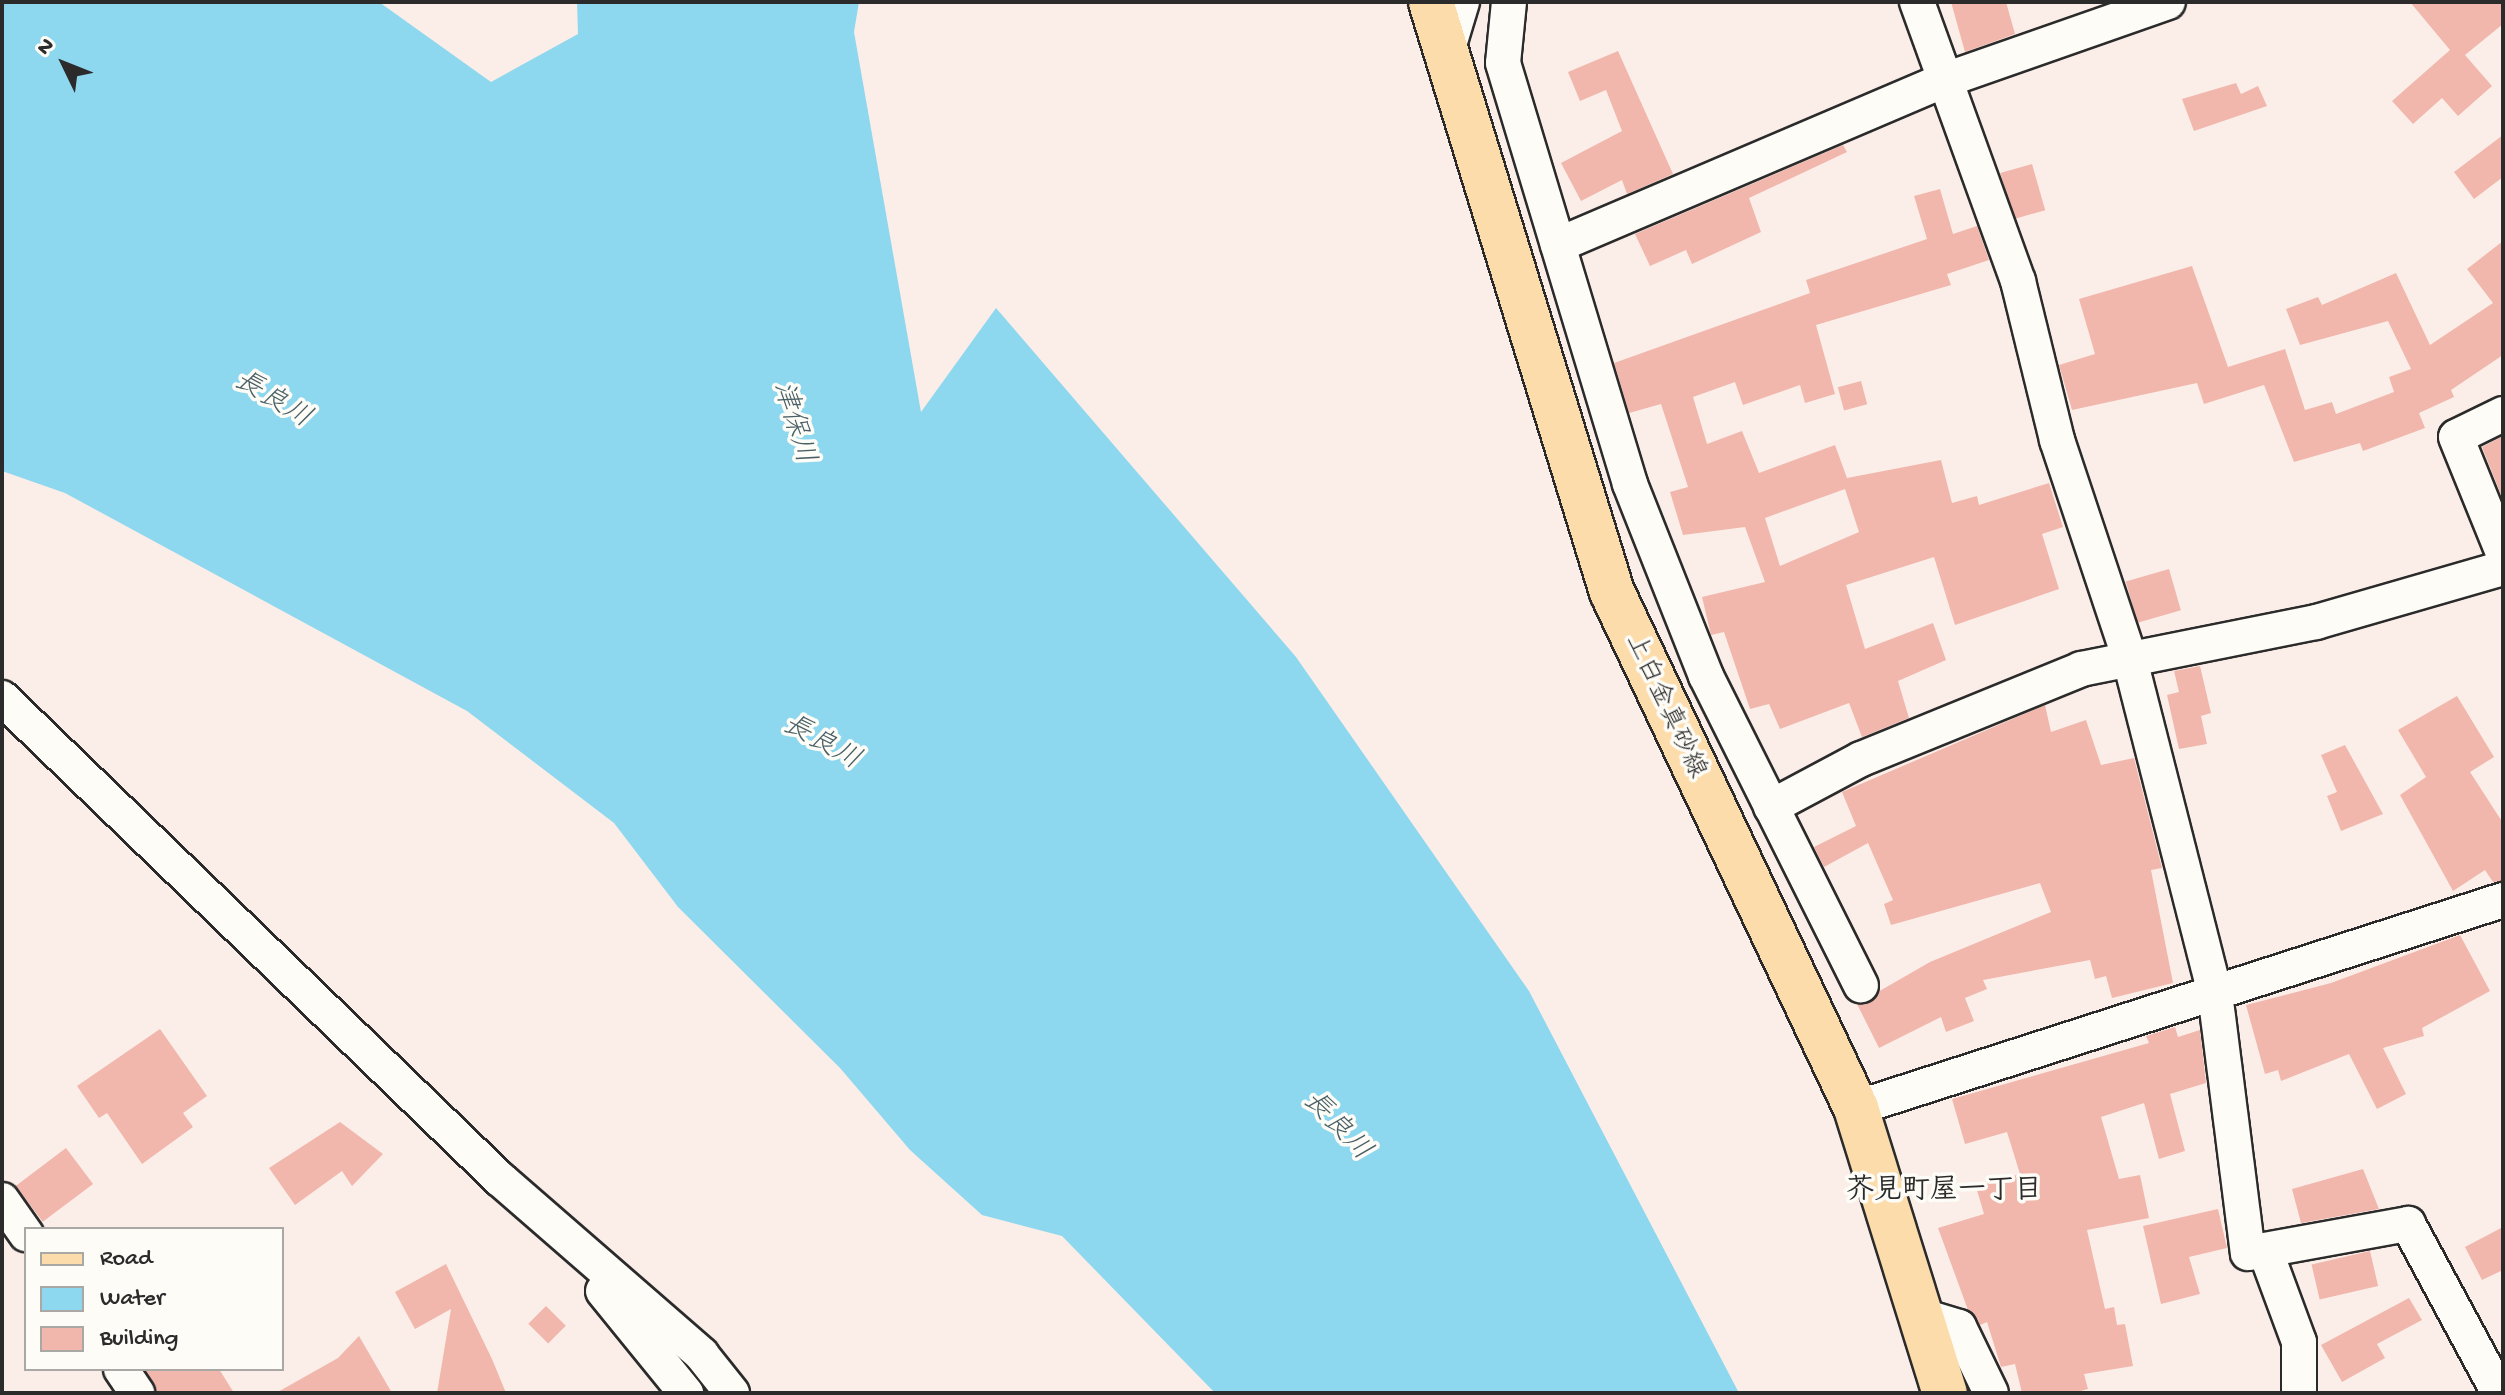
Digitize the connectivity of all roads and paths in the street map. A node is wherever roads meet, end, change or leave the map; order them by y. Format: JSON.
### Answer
{"nodes":[{"id":1,"x":1431,"y":2,"type":"edge"},
{"id":2,"x":1462,"y":2,"type":"edge"},
{"id":3,"x":1509,"y":2,"type":"edge"},
{"id":4,"x":1917,"y":2,"type":"edge"},
{"id":5,"x":2168,"y":2,"type":"edge"},
{"id":6,"x":1446,"y":55,"type":"junction"},
{"id":7,"x":1948,"y":79,"type":"junction"},
{"id":8,"x":1558,"y":245,"type":"junction"},
{"id":9,"x":2503,"y":414,"type":"edge"},
{"id":10,"x":2503,"y":553,"type":"edge"},
{"id":11,"x":2503,"y":568,"type":"edge"},
{"id":12,"x":2129,"y":656,"type":"junction"},
{"id":13,"x":2,"y":698,"type":"edge"},
{"id":14,"x":1771,"y":807,"type":"junction"},
{"id":15,"x":2501,"y":907,"type":"edge"},
{"id":16,"x":1861,"y":985,"type":"dead end"},
{"id":17,"x":2215,"y":993,"type":"junction"},
{"id":18,"x":1856,"y":1108,"type":"junction"},
{"id":19,"x":500,"y":1179,"type":"junction"},
{"id":20,"x":2,"y":1200,"type":"edge"},
{"id":21,"x":24,"y":1231,"type":"edge"},
{"id":22,"x":2265,"y":1250,"type":"junction"},
{"id":23,"x":1916,"y":1314,"type":"junction"},
{"id":24,"x":122,"y":1371,"type":"edge"},
{"id":25,"x":137,"y":1393,"type":"edge"},
{"id":26,"x":686,"y":1393,"type":"edge"},
{"id":27,"x":732,"y":1393,"type":"edge"},
{"id":28,"x":1945,"y":1393,"type":"edge"},
{"id":29,"x":1991,"y":1393,"type":"edge"},
{"id":30,"x":2299,"y":1393,"type":"edge"},
{"id":31,"x":2499,"y":1393,"type":"edge"}],
"edges":[{"from":1,"to":6,"type":"main road","name":"上白金真砂線"},
{"from":2,"to":6,"type":"street"},
{"from":3,"to":8,"type":"street"},
{"from":4,"to":7,"type":"street"},
{"from":5,"to":7,"type":"street"},
{"from":6,"to":18,"type":"main road","name":"上白金真砂線"},
{"from":7,"to":8,"type":"street"},
{"from":7,"to":12,"type":"street"},
{"from":8,"to":14,"type":"street"},
{"from":9,"to":10,"type":"street"},
{"from":11,"to":12,"type":"street"},
{"from":12,"to":14,"type":"street"},
{"from":12,"to":17,"type":"street"},
{"from":13,"to":19,"type":"street"},
{"from":14,"to":16,"type":"street"},
{"from":15,"to":17,"type":"street"},
{"from":17,"to":18,"type":"street"},
{"from":17,"to":22,"type":"street"},
{"from":18,"to":23,"type":"main road","name":"上白金真砂線"},
{"from":19,"to":26,"type":"street"},
{"from":19,"to":27,"type":"street"},
{"from":20,"to":21,"type":"street"},
{"from":22,"to":30,"type":"street"},
{"from":22,"to":31,"type":"street"},
{"from":23,"to":28,"type":"main road","name":"上白金真砂線"},
{"from":23,"to":29,"type":"street"},
{"from":24,"to":25,"type":"street"}]}
